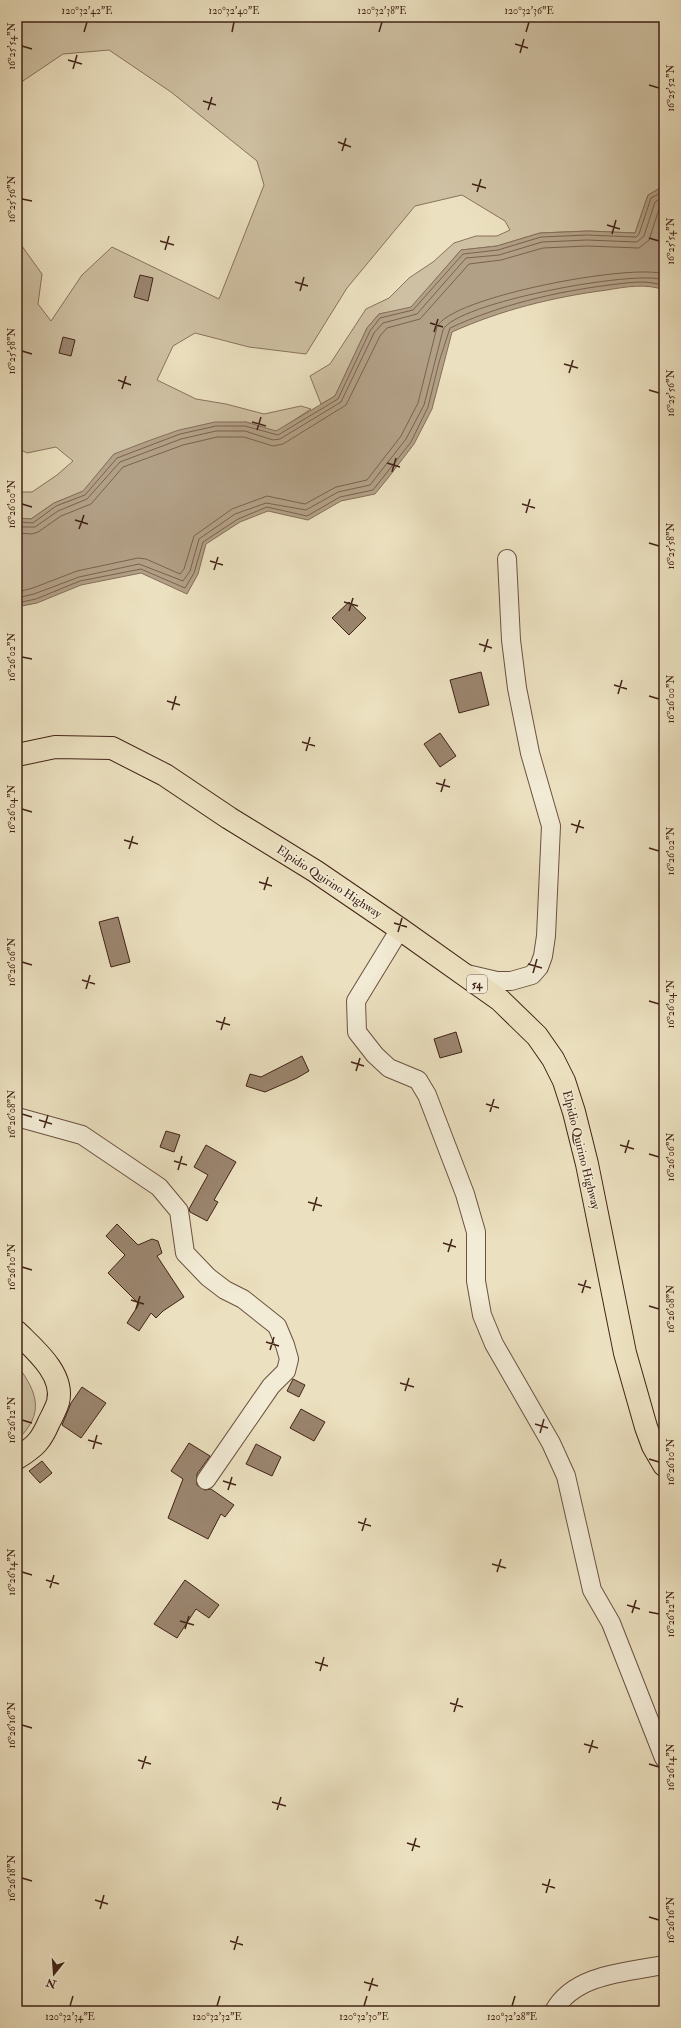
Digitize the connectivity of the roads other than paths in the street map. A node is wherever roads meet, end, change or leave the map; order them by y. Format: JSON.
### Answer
{"nodes":[{"id":1,"x":507,"y":559,"type":"dead end"},
{"id":2,"x":17,"y":755,"type":"edge"},
{"id":3,"x":400,"y":929,"type":"junction"},
{"id":4,"x":460,"y":973,"type":"junction"},
{"id":5,"x":17,"y":1117,"type":"edge"},
{"id":6,"x":17,"y":1332,"type":"edge"},
{"id":7,"x":17,"y":1458,"type":"edge"},
{"id":8,"x":664,"y":1465,"type":"edge"},
{"id":9,"x":206,"y":1480,"type":"dead end"},
{"id":10,"x":664,"y":1758,"type":"edge"},
{"id":11,"x":664,"y":1965,"type":"edge"},
{"id":12,"x":554,"y":2011,"type":"edge"}],
"edges":[{"from":1,"to":4,"type":"street"},
{"from":2,"to":3,"type":"main road","name":"Elpidio Quirino Highway","number":"54"},
{"from":3,"to":4,"type":"main road","name":"Elpidio Quirino Highway","number":"54"},
{"from":3,"to":10,"type":"street"},
{"from":4,"to":8,"type":"main road","name":"Elpidio Quirino Highway","number":"54"},
{"from":5,"to":9,"type":"street"},
{"from":6,"to":7,"type":"main road"},
{"from":11,"to":12,"type":"street"}]}
